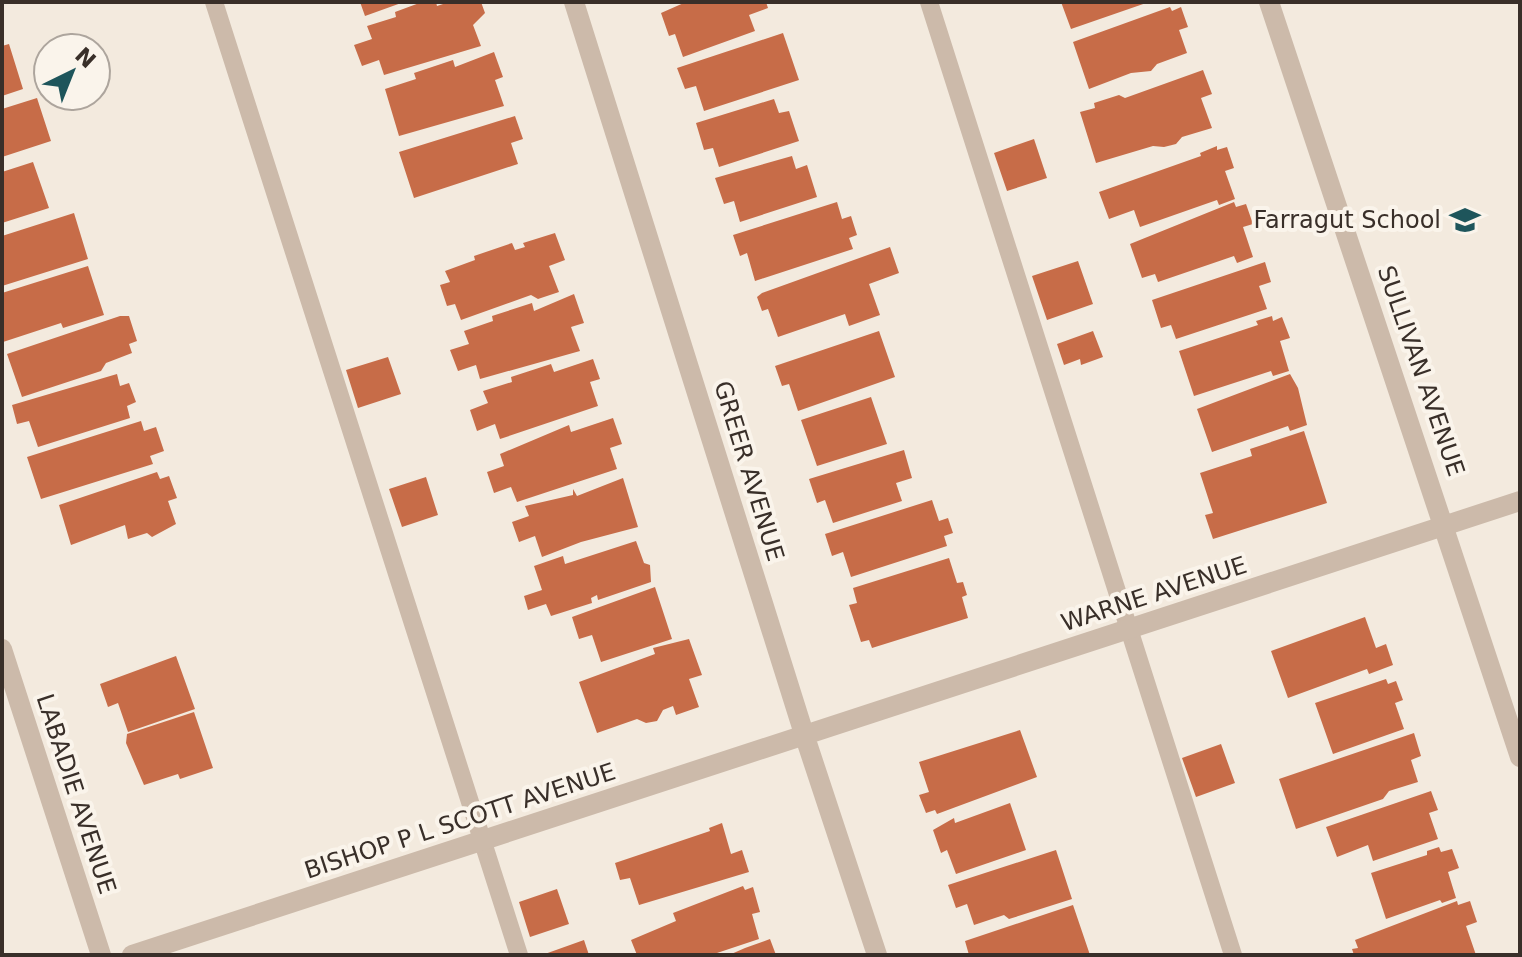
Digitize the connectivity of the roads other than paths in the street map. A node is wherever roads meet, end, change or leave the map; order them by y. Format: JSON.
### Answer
{"nodes":[{"id":1,"x":214,"y":2,"type":"edge"},
{"id":2,"x":574,"y":2,"type":"edge"},
{"id":3,"x":929,"y":2,"type":"edge"},
{"id":4,"x":1269,"y":2,"type":"edge"},
{"id":5,"x":1520,"y":501,"type":"edge"},
{"id":6,"x":1445,"y":526,"type":"junction"},
{"id":7,"x":1128,"y":629,"type":"junction"},
{"id":8,"x":2,"y":649,"type":"edge"},
{"id":9,"x":805,"y":737,"type":"junction"},
{"id":10,"x":1520,"y":757,"type":"edge"},
{"id":11,"x":483,"y":840,"type":"junction"},
{"id":12,"x":101,"y":955,"type":"edge"},
{"id":13,"x":132,"y":955,"type":"edge"},
{"id":14,"x":519,"y":955,"type":"edge"},
{"id":15,"x":877,"y":955,"type":"edge"},
{"id":16,"x":1233,"y":955,"type":"edge"}],
"edges":[{"from":1,"to":11,"type":"lane"},
{"from":2,"to":9,"type":"street","name":"GREER AVENUE"},
{"from":3,"to":7,"type":"lane"},
{"from":4,"to":6,"type":"street","name":"SULLIVAN AVENUE"},
{"from":5,"to":6,"type":"street","name":"WARNE AVENUE"},
{"from":6,"to":7,"type":"street","name":"WARNE AVENUE"},
{"from":6,"to":10,"type":"street","name":"SULLIVAN AVENUE"},
{"from":7,"to":9,"type":"street","name":"WARNE AVENUE"},
{"from":7,"to":16,"type":"lane"},
{"from":8,"to":12,"type":"street","name":"LABADIE AVENUE"},
{"from":9,"to":11,"type":"street","name":"BISHOP P L SCOTT AVENUE"},
{"from":9,"to":15,"type":"street","name":"GREER AVENUE"},
{"from":11,"to":13,"type":"street","name":"BISHOP P L SCOTT AVENUE"},
{"from":11,"to":14,"type":"lane"}]}
